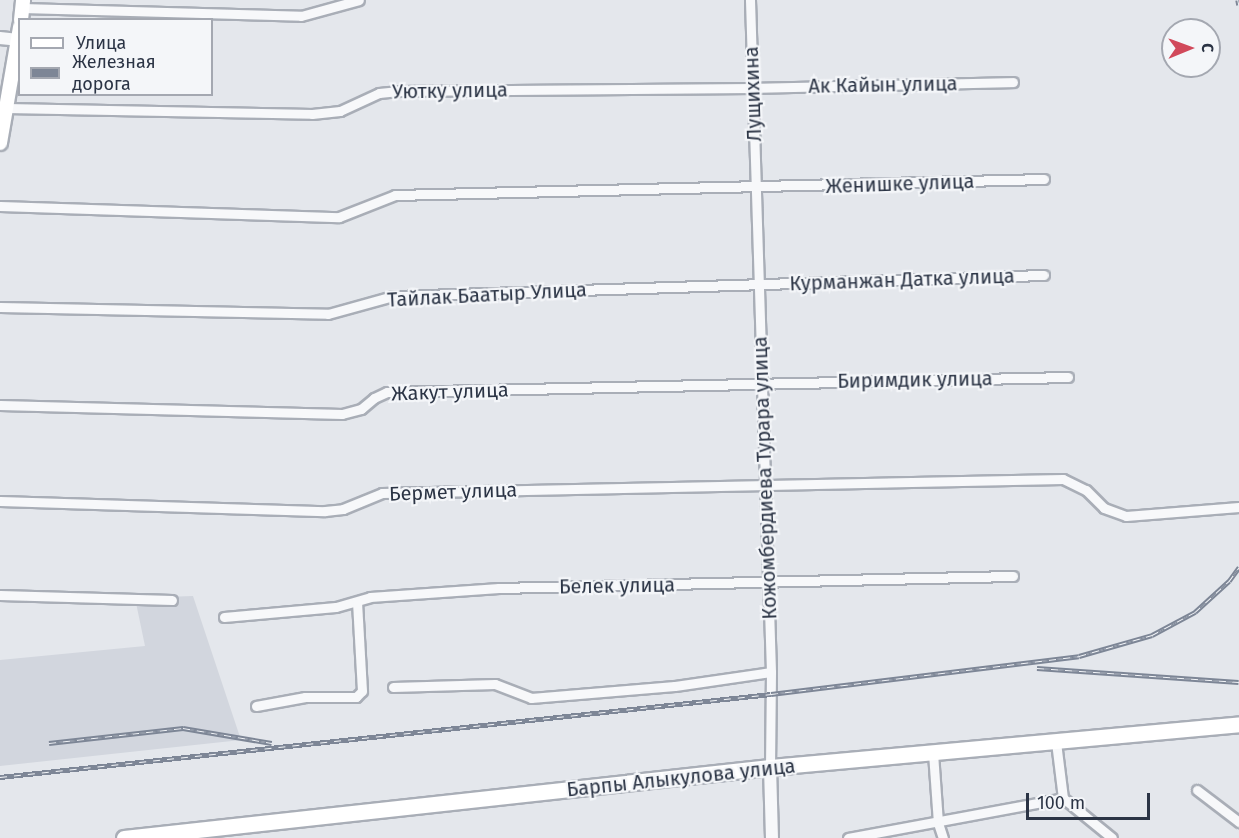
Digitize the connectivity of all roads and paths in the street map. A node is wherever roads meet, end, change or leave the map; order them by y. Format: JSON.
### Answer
{"nodes":[{"id":1,"x":359,"y":0,"type":"edge"},
{"id":2,"x":750,"y":0,"type":"edge"},
{"id":3,"x":22,"y":9,"type":"edge"},
{"id":4,"x":18,"y":34,"type":"edge"},
{"id":5,"x":0,"y":38,"type":"edge"},
{"id":6,"x":18,"y":40,"type":"edge"},
{"id":7,"x":1013,"y":82,"type":"dead end"},
{"id":8,"x":753,"y":88,"type":"junction"},
{"id":9,"x":6,"y":108,"type":"junction"},
{"id":10,"x":0,"y":143,"type":"edge"},
{"id":11,"x":1044,"y":179,"type":"dead end"},
{"id":12,"x":756,"y":188,"type":"junction"},
{"id":13,"x":0,"y":206,"type":"edge"},
{"id":14,"x":1044,"y":275,"type":"dead end"},
{"id":15,"x":759,"y":286,"type":"junction"},
{"id":16,"x":0,"y":307,"type":"edge"},
{"id":17,"x":1068,"y":376,"type":"dead end"},
{"id":18,"x":762,"y":383,"type":"junction"},
{"id":19,"x":0,"y":405,"type":"edge"},
{"id":20,"x":765,"y":486,"type":"junction"},
{"id":21,"x":0,"y":501,"type":"edge"},
{"id":22,"x":1239,"y":507,"type":"edge"},
{"id":23,"x":1013,"y":576,"type":"dead end"},
{"id":24,"x":769,"y":584,"type":"junction"},
{"id":25,"x":0,"y":595,"type":"edge"},
{"id":26,"x":172,"y":600,"type":"dead end"},
{"id":27,"x":357,"y":602,"type":"junction"},
{"id":28,"x":224,"y":617,"type":"dead end"},
{"id":29,"x":771,"y":672,"type":"junction"},
{"id":30,"x":393,"y":687,"type":"dead end"},
{"id":31,"x":256,"y":706,"type":"dead end"},
{"id":32,"x":1239,"y":724,"type":"edge"},
{"id":33,"x":1056,"y":742,"type":"junction"},
{"id":34,"x":933,"y":753,"type":"junction"},
{"id":35,"x":770,"y":767,"type":"junction"},
{"id":36,"x":1197,"y":790,"type":"dead end"},
{"id":37,"x":1063,"y":798,"type":"junction"},
{"id":38,"x":1239,"y":822,"type":"edge"},
{"id":39,"x":938,"y":823,"type":"junction"},
{"id":40,"x":124,"y":838,"type":"edge"},
{"id":41,"x":772,"y":838,"type":"edge"},
{"id":42,"x":848,"y":838,"type":"edge"},
{"id":43,"x":943,"y":838,"type":"edge"},
{"id":44,"x":1112,"y":838,"type":"edge"}],
"edges":[{"from":1,"to":3,"type":"street"},
{"from":2,"to":8,"type":"street","name":"Лущихина"},
{"from":4,"to":5,"type":"street"},
{"from":6,"to":9,"type":"main road"},
{"from":7,"to":8,"type":"street","name":"Ак Кайын улица"},
{"from":8,"to":9,"type":"street","name":"Уютку улица"},
{"from":8,"to":12,"type":"street","name":"Лущихина"},
{"from":9,"to":10,"type":"main road"},
{"from":11,"to":12,"type":"street","name":"Женишке улица"},
{"from":12,"to":13,"type":"street","name":"Женишке улица"},
{"from":12,"to":15,"type":"street","name":"Кожомбердиева Турара улица"},
{"from":14,"to":15,"type":"street","name":"Курманжан Датка улица"},
{"from":15,"to":16,"type":"street","name":"Тайлак Баатыр Улица"},
{"from":15,"to":18,"type":"street","name":"Кожомбердиева Турара улица"},
{"from":17,"to":18,"type":"street","name":"Биримдик улица"},
{"from":18,"to":19,"type":"street","name":"Жакут улица"},
{"from":18,"to":20,"type":"street","name":"Кожомбердиева Турара улица"},
{"from":20,"to":21,"type":"street","name":"Бермет улица"},
{"from":20,"to":22,"type":"street"},
{"from":20,"to":24,"type":"street","name":"Кожомбердиева Турара улица"},
{"from":23,"to":24,"type":"street","name":"Белек улица"},
{"from":24,"to":27,"type":"street","name":"Белек улица"},
{"from":24,"to":29,"type":"street","name":"Кожомбердиева Турара улица"},
{"from":25,"to":26,"type":"street"},
{"from":27,"to":28,"type":"street","name":"Белек улица"},
{"from":27,"to":31,"type":"street"},
{"from":29,"to":30,"type":"street"},
{"from":29,"to":35,"type":"street","name":"Кожомбердиева Турара улица"},
{"from":32,"to":33,"type":"main road","name":"Барпы Алыкулова улица"},
{"from":33,"to":34,"type":"main road","name":"Барпы Алыкулова улица"},
{"from":33,"to":37,"type":"street"},
{"from":34,"to":35,"type":"main road","name":"Барпы Алыкулова улица"},
{"from":34,"to":39,"type":"street"},
{"from":35,"to":40,"type":"main road","name":"Барпы Алыкулова улица"},
{"from":35,"to":41,"type":"street"},
{"from":36,"to":38,"type":"street"},
{"from":37,"to":39,"type":"street"},
{"from":37,"to":44,"type":"street"},
{"from":39,"to":42,"type":"street"},
{"from":39,"to":43,"type":"street"}]}
